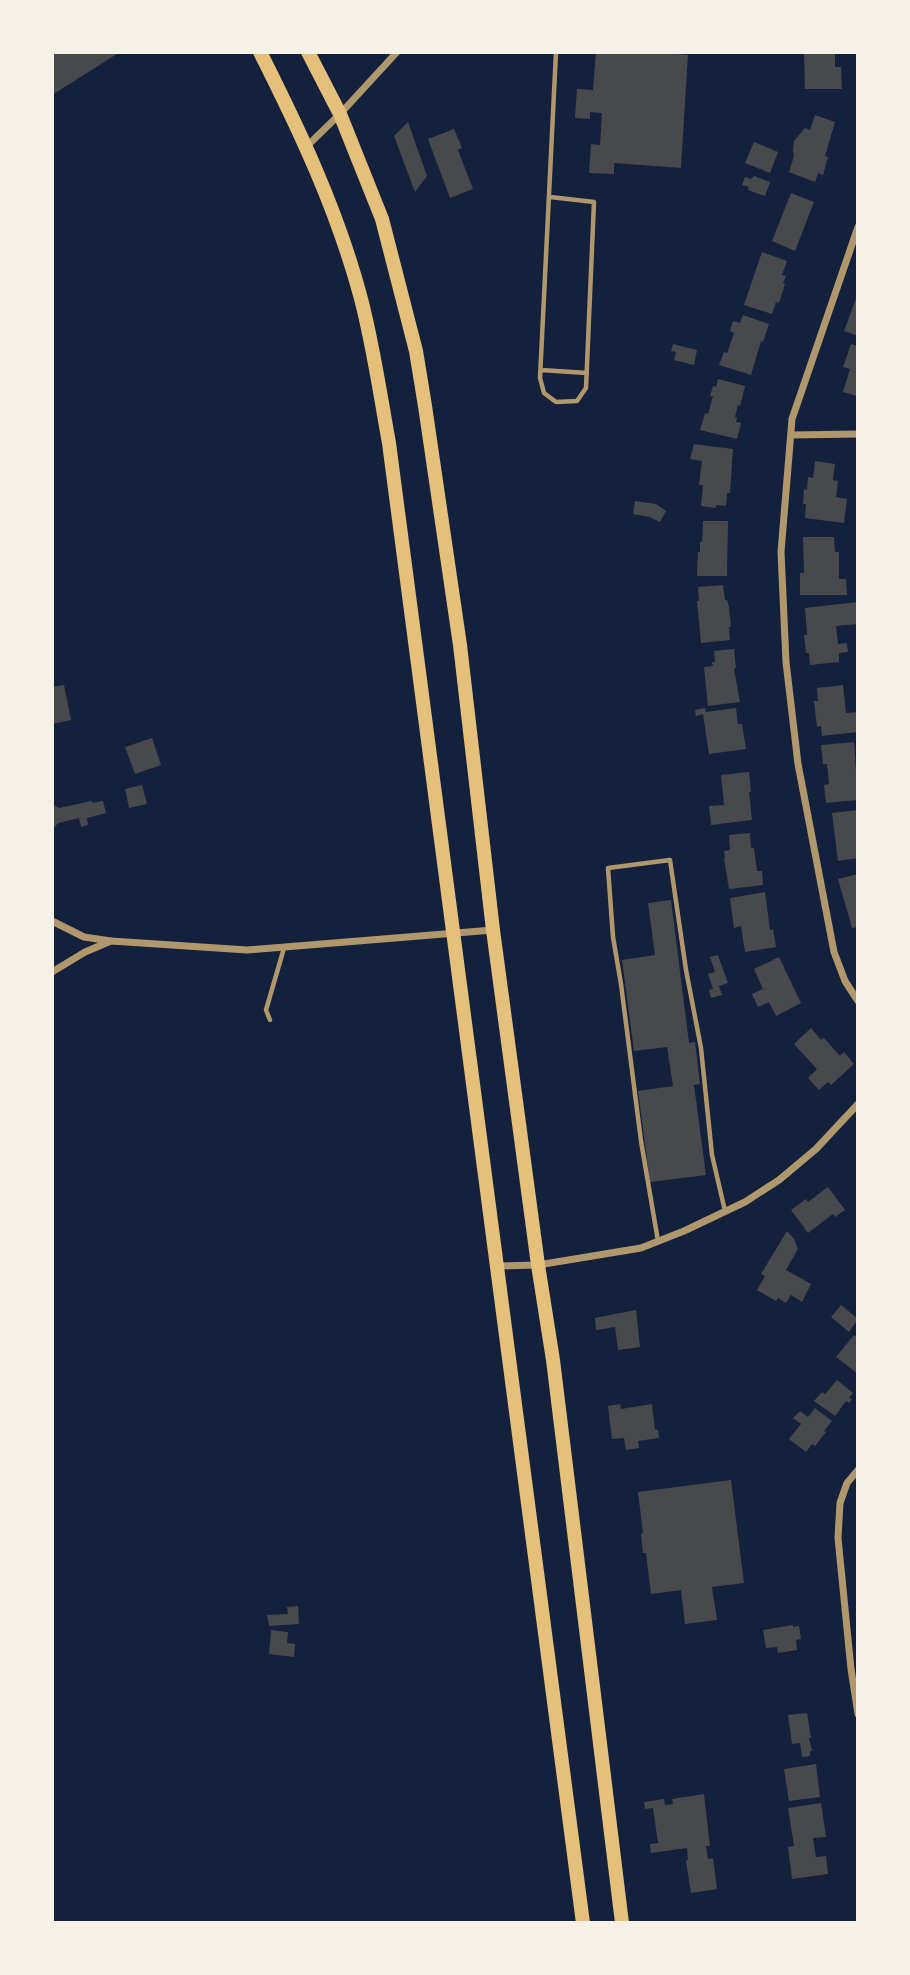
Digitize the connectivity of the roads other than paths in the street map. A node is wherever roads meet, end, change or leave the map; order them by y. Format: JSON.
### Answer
{"nodes":[{"id":1,"x":260,"y":52,"type":"edge"},
{"id":2,"x":308,"y":52,"type":"edge"},
{"id":3,"x":397,"y":52,"type":"edge"},
{"id":4,"x":556,"y":52,"type":"edge"},
{"id":5,"x":340,"y":114,"type":"junction"},
{"id":6,"x":307,"y":146,"type":"junction"},
{"id":7,"x":550,"y":197,"type":"junction"},
{"id":8,"x":858,"y":227,"type":"edge"},
{"id":9,"x":541,"y":370,"type":"junction"},
{"id":10,"x":587,"y":373,"type":"junction"},
{"id":11,"x":858,"y":434,"type":"edge"},
{"id":12,"x":791,"y":435,"type":"junction"},
{"id":13,"x":52,"y":921,"type":"edge"},
{"id":14,"x":493,"y":930,"type":"junction"},
{"id":15,"x":452,"y":933,"type":"junction"},
{"id":16,"x":111,"y":941,"type":"junction"},
{"id":17,"x":285,"y":947,"type":"junction"},
{"id":18,"x":52,"y":972,"type":"edge"},
{"id":19,"x":858,"y":1000,"type":"edge"},
{"id":20,"x":270,"y":1020,"type":"dead end"},
{"id":21,"x":858,"y":1104,"type":"edge"},
{"id":22,"x":725,"y":1212,"type":"junction"},
{"id":23,"x":658,"y":1241,"type":"junction"},
{"id":24,"x":538,"y":1265,"type":"junction"},
{"id":25,"x":496,"y":1266,"type":"junction"},
{"id":26,"x":858,"y":1470,"type":"edge"},
{"id":27,"x":858,"y":1714,"type":"edge"},
{"id":28,"x":583,"y":1923,"type":"edge"},
{"id":29,"x":622,"y":1923,"type":"edge"}],
"edges":[{"from":1,"to":6,"type":"main road"},
{"from":2,"to":5,"type":"main road"},
{"from":3,"to":5,"type":"street"},
{"from":4,"to":7,"type":"lane"},
{"from":5,"to":6,"type":"street"},
{"from":5,"to":14,"type":"main road"},
{"from":6,"to":15,"type":"main road"},
{"from":7,"to":9,"type":"lane"},
{"from":7,"to":10,"type":"lane"},
{"from":8,"to":12,"type":"street"},
{"from":9,"to":10,"type":"lane"},
{"from":9,"to":10,"type":"lane"},
{"from":11,"to":12,"type":"street"},
{"from":12,"to":19,"type":"street"},
{"from":13,"to":16,"type":"street"},
{"from":14,"to":15,"type":"street"},
{"from":14,"to":24,"type":"main road"},
{"from":15,"to":17,"type":"street"},
{"from":15,"to":25,"type":"main road"},
{"from":16,"to":17,"type":"street"},
{"from":16,"to":18,"type":"street"},
{"from":17,"to":20,"type":"lane"},
{"from":21,"to":22,"type":"street"},
{"from":22,"to":23,"type":"street"},
{"from":22,"to":23,"type":"lane"},
{"from":23,"to":24,"type":"street"},
{"from":24,"to":25,"type":"street"},
{"from":24,"to":29,"type":"main road"},
{"from":25,"to":28,"type":"main road"},
{"from":26,"to":27,"type":"street"}]}
